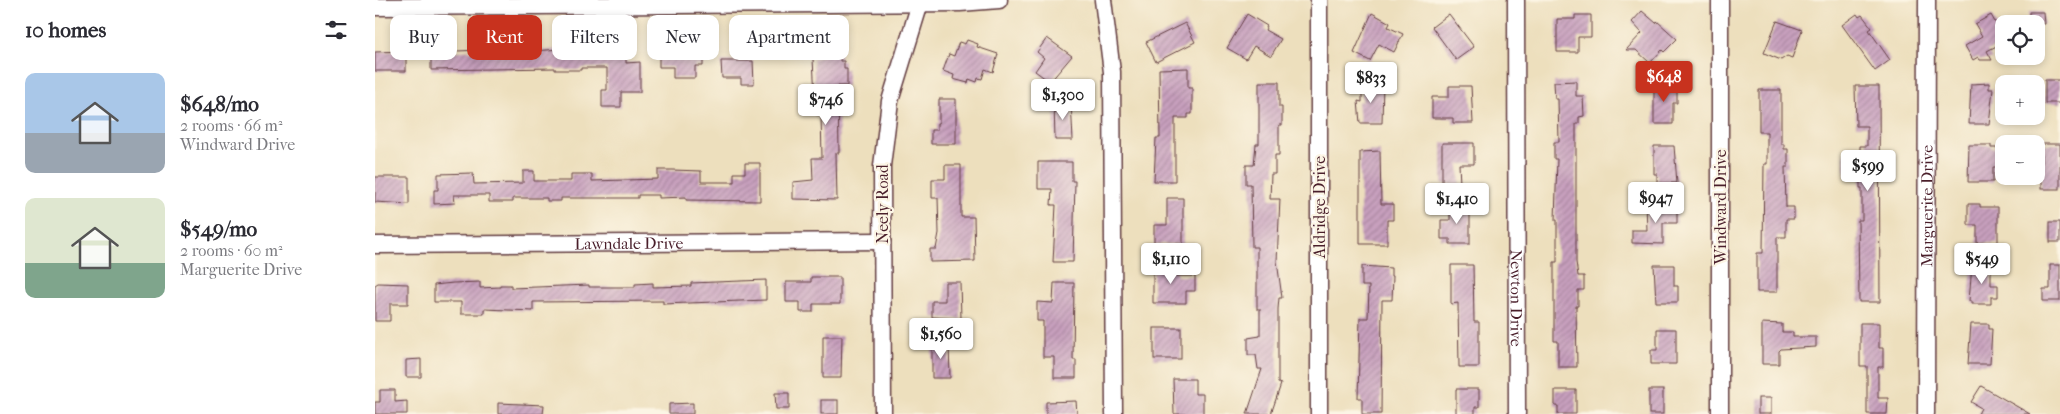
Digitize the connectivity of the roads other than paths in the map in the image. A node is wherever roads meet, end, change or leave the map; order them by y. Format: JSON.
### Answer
{"nodes":[{"id":1,"x":999,"y":0,"type":"edge"},
{"id":2,"x":1103,"y":0,"type":"edge"},
{"id":3,"x":1319,"y":0,"type":"edge"},
{"id":4,"x":1516,"y":0,"type":"edge"},
{"id":5,"x":1720,"y":0,"type":"edge"},
{"id":6,"x":1927,"y":0,"type":"edge"},
{"id":7,"x":921,"y":2,"type":"edge"},
{"id":8,"x":375,"y":8,"type":"edge"},
{"id":9,"x":882,"y":240,"type":"junction"},
{"id":10,"x":375,"y":246,"type":"edge"},
{"id":11,"x":883,"y":414,"type":"edge"},
{"id":12,"x":1114,"y":414,"type":"edge"},
{"id":13,"x":1319,"y":414,"type":"edge"},
{"id":14,"x":1517,"y":414,"type":"edge"},
{"id":15,"x":1720,"y":414,"type":"edge"},
{"id":16,"x":1926,"y":414,"type":"edge"}],
"edges":[{"from":1,"to":7,"type":"street"},
{"from":2,"to":12,"type":"street"},
{"from":3,"to":13,"type":"street","name":"Aldridge Drive"},
{"from":4,"to":14,"type":"street","name":"Newton Drive"},
{"from":5,"to":15,"type":"street","name":"Windward Drive"},
{"from":6,"to":16,"type":"street","name":"Marguerite Drive"},
{"from":7,"to":8,"type":"street"},
{"from":7,"to":9,"type":"street","name":"Neely Road"},
{"from":9,"to":10,"type":"street","name":"Lawndale Drive"},
{"from":9,"to":11,"type":"street","name":"Neely Road"}]}
